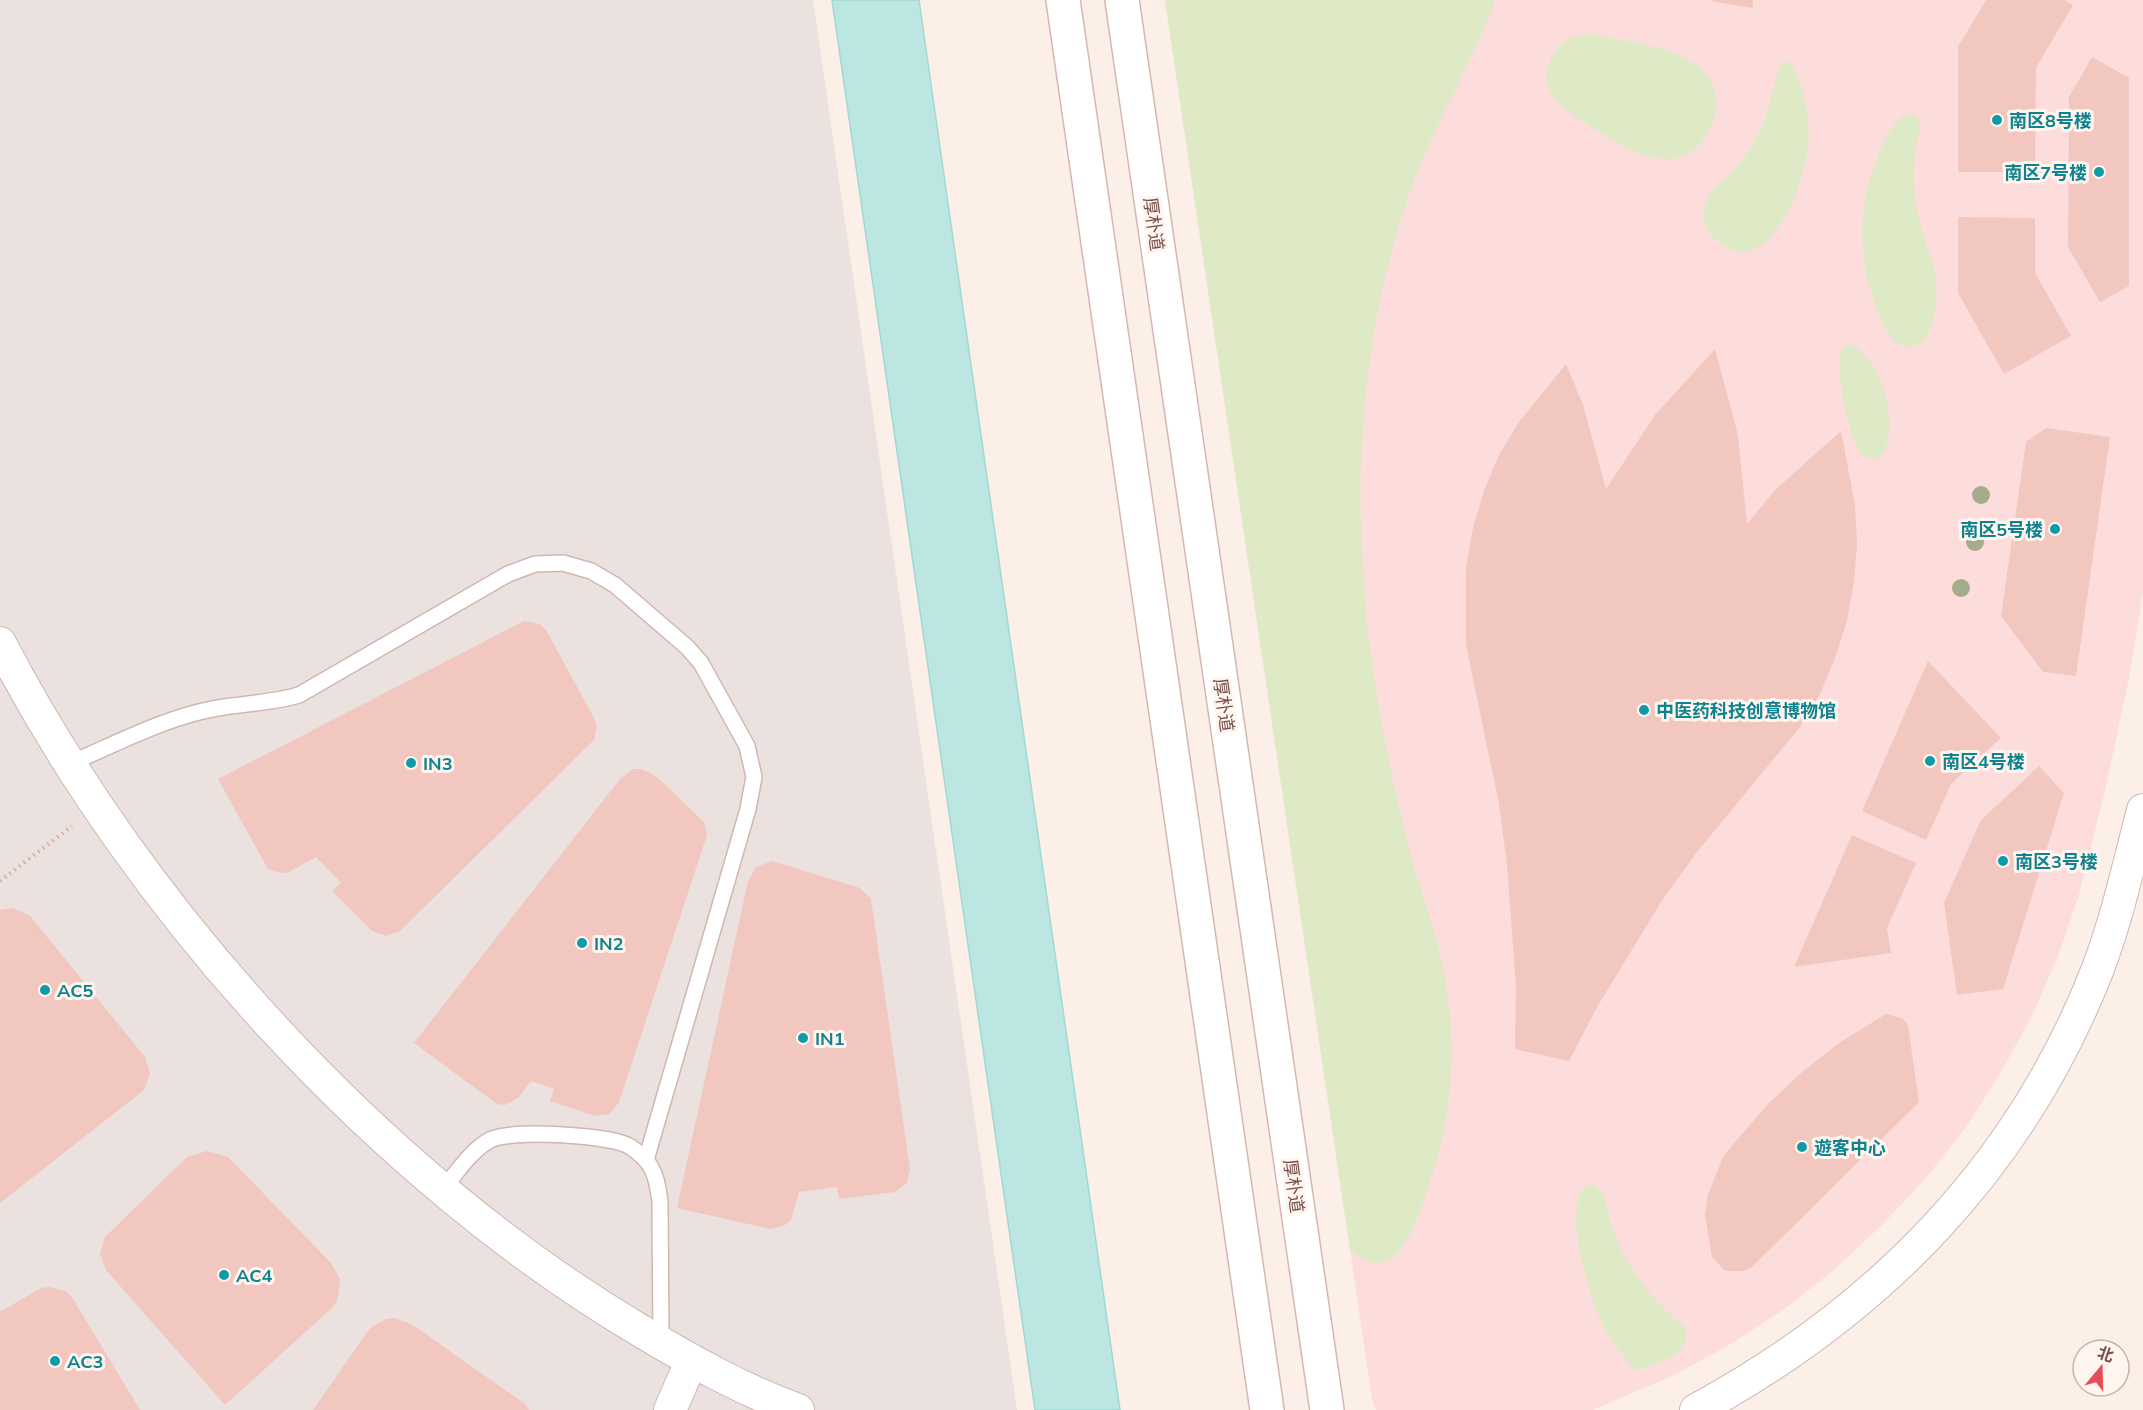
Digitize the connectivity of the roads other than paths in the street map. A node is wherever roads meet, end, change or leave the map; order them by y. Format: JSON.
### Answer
{"nodes":[{"id":1,"x":1063,"y":0,"type":"edge"},
{"id":2,"x":1122,"y":0,"type":"edge"},
{"id":3,"x":0,"y":643,"type":"edge"},
{"id":4,"x":70,"y":763,"type":"junction"},
{"id":5,"x":2143,"y":810,"type":"edge"},
{"id":6,"x":646,"y":1160,"type":"junction"},
{"id":7,"x":442,"y":1190,"type":"junction"},
{"id":8,"x":661,"y":1343,"type":"junction"},
{"id":9,"x":692,"y":1362,"type":"junction"},
{"id":10,"x":1262,"y":1404,"type":"edge"},
{"id":11,"x":670,"y":1410,"type":"edge"},
{"id":12,"x":798,"y":1410,"type":"edge"},
{"id":13,"x":1327,"y":1410,"type":"edge"},
{"id":14,"x":1696,"y":1410,"type":"edge"}],
"edges":[{"from":1,"to":10,"type":"main road"},
{"from":2,"to":13,"type":"main road","name":"厚朴道"},
{"from":3,"to":4,"type":"street"},
{"from":4,"to":6,"type":"lane"},
{"from":4,"to":7,"type":"street"},
{"from":5,"to":14,"type":"street"},
{"from":6,"to":7,"type":"lane"},
{"from":6,"to":8,"type":"lane"},
{"from":7,"to":8,"type":"street"},
{"from":8,"to":9,"type":"street"},
{"from":9,"to":11,"type":"street"},
{"from":9,"to":12,"type":"street"}]}
